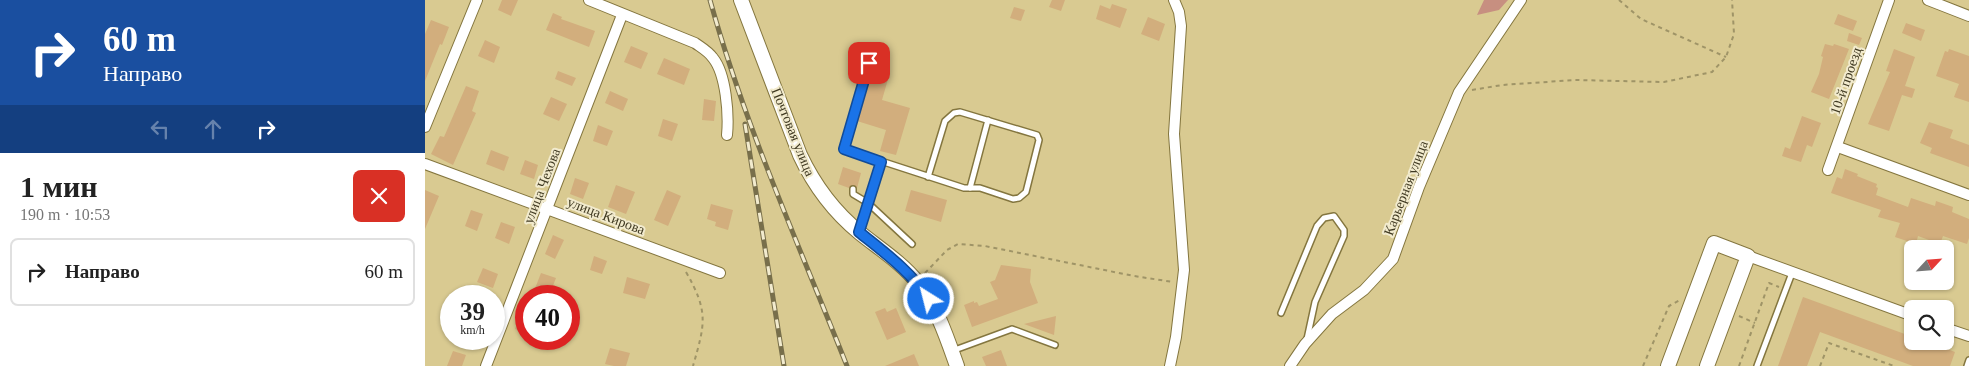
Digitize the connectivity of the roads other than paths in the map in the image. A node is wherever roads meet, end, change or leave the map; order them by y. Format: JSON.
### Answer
{"nodes":[{"id":1,"x":477,"y":0,"type":"edge"},
{"id":2,"x":589,"y":0,"type":"edge"},
{"id":3,"x":741,"y":0,"type":"edge"},
{"id":4,"x":1174,"y":0,"type":"edge"},
{"id":5,"x":1521,"y":0,"type":"edge"},
{"id":6,"x":1889,"y":0,"type":"edge"},
{"id":7,"x":1928,"y":0,"type":"edge"},
{"id":8,"x":622,"y":14,"type":"junction"},
{"id":9,"x":1969,"y":16,"type":"edge"},
{"id":10,"x":869,"y":63,"type":"dead end"},
{"id":11,"x":988,"y":120,"type":"junction"},
{"id":12,"x":425,"y":127,"type":"edge"},
{"id":13,"x":727,"y":134,"type":"dead end"},
{"id":14,"x":1837,"y":147,"type":"junction"},
{"id":15,"x":881,"y":162,"type":"junction"},
{"id":16,"x":425,"y":164,"type":"edge"},
{"id":17,"x":1828,"y":170,"type":"dead end"},
{"id":18,"x":928,"y":177,"type":"junction"},
{"id":19,"x":970,"y":188,"type":"junction"},
{"id":20,"x":853,"y":189,"type":"dead end"},
{"id":21,"x":1969,"y":194,"type":"edge"},
{"id":22,"x":868,"y":203,"type":"junction"},
{"id":23,"x":548,"y":208,"type":"junction"},
{"id":24,"x":859,"y":232,"type":"junction"},
{"id":25,"x":912,"y":244,"type":"dead end"},
{"id":26,"x":1747,"y":256,"type":"junction"},
{"id":27,"x":1792,"y":273,"type":"junction"},
{"id":28,"x":720,"y":274,"type":"dead end"},
{"id":29,"x":1281,"y":313,"type":"dead end"},
{"id":30,"x":1904,"y":313,"type":"edge"},
{"id":31,"x":1954,"y":331,"type":"edge"},
{"id":32,"x":1969,"y":336,"type":"edge"},
{"id":33,"x":1305,"y":344,"type":"junction"},
{"id":34,"x":1055,"y":345,"type":"dead end"},
{"id":35,"x":951,"y":351,"type":"junction"},
{"id":36,"x":1969,"y":360,"type":"edge"},
{"id":37,"x":486,"y":366,"type":"edge"},
{"id":38,"x":957,"y":366,"type":"edge"},
{"id":39,"x":1170,"y":366,"type":"edge"},
{"id":40,"x":1290,"y":366,"type":"edge"},
{"id":41,"x":1668,"y":366,"type":"edge"},
{"id":42,"x":1707,"y":366,"type":"edge"},
{"id":43,"x":1757,"y":366,"type":"edge"},
{"id":44,"x":1967,"y":366,"type":"edge"}],
"edges":[{"from":1,"to":12,"type":"street"},
{"from":2,"to":8,"type":"street"},
{"from":3,"to":24,"type":"street","name":"Почтовая улица"},
{"from":4,"to":39,"type":"street"},
{"from":5,"to":33,"type":"street","name":"Карьерная улица"},
{"from":6,"to":14,"type":"street","name":"10-й проезд"},
{"from":7,"to":9,"type":"street"},
{"from":8,"to":13,"type":"street"},
{"from":8,"to":23,"type":"street","name":"улица Чехова"},
{"from":10,"to":15,"type":"lane"},
{"from":11,"to":18,"type":"lane"},
{"from":11,"to":19,"type":"lane"},
{"from":11,"to":19,"type":"lane"},
{"from":14,"to":17,"type":"street","name":"10-й проезд"},
{"from":14,"to":21,"type":"street"},
{"from":15,"to":18,"type":"lane"},
{"from":15,"to":22,"type":"lane"},
{"from":16,"to":23,"type":"street","name":"улица Кирова"},
{"from":18,"to":19,"type":"lane"},
{"from":20,"to":22,"type":"lane"},
{"from":22,"to":24,"type":"lane"},
{"from":22,"to":25,"type":"lane"},
{"from":23,"to":28,"type":"street","name":"улица Кирова"},
{"from":23,"to":37,"type":"street","name":"улица Чехова"},
{"from":24,"to":35,"type":"street","name":"Почтовая улица"},
{"from":26,"to":27,"type":"street"},
{"from":26,"to":41,"type":"street"},
{"from":26,"to":42,"type":"street"},
{"from":27,"to":30,"type":"street"},
{"from":27,"to":43,"type":"lane"},
{"from":29,"to":33,"type":"lane"},
{"from":31,"to":32,"type":"street"},
{"from":33,"to":40,"type":"street","name":"Карьерная улица"},
{"from":34,"to":35,"type":"lane"},
{"from":35,"to":38,"type":"street","name":"Почтовая улица"},
{"from":36,"to":44,"type":"lane"}]}
